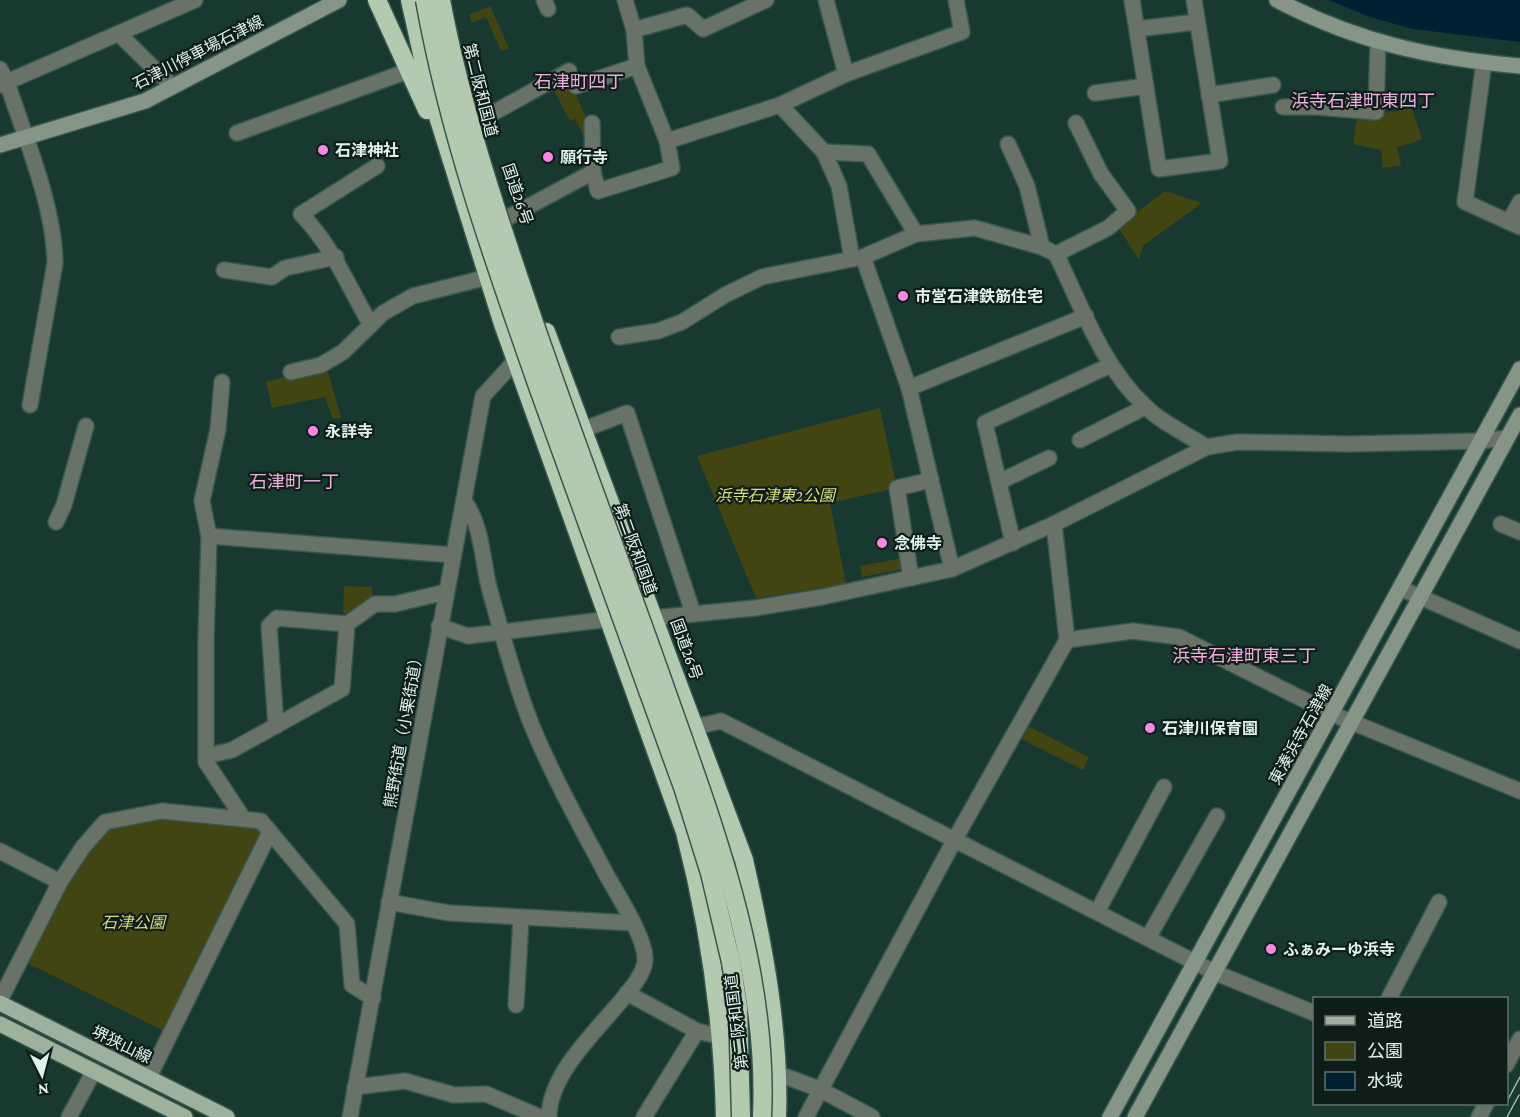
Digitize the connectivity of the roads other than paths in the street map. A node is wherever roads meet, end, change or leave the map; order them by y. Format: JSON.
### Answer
{"nodes":[{"id":1,"x":195,"y":0,"type":"edge"},
{"id":2,"x":339,"y":0,"type":"edge"},
{"id":3,"x":377,"y":0,"type":"edge"},
{"id":4,"x":410,"y":0,"type":"edge"},
{"id":5,"x":425,"y":0,"type":"edge"},
{"id":6,"x":441,"y":0,"type":"edge"},
{"id":7,"x":447,"y":0,"type":"edge"},
{"id":8,"x":626,"y":0,"type":"edge"},
{"id":9,"x":766,"y":0,"type":"edge"},
{"id":10,"x":826,"y":0,"type":"edge"},
{"id":11,"x":956,"y":0,"type":"edge"},
{"id":12,"x":1132,"y":0,"type":"edge"},
{"id":13,"x":1194,"y":0,"type":"edge"},
{"id":14,"x":1277,"y":0,"type":"edge"},
{"id":15,"x":1196,"y":22,"type":"junction"},
{"id":16,"x":1137,"y":29,"type":"junction"},
{"id":17,"x":634,"y":30,"type":"junction"},
{"id":18,"x":119,"y":34,"type":"junction"},
{"id":19,"x":1378,"y":43,"type":"junction"},
{"id":20,"x":1484,"y":62,"type":"junction"},
{"id":21,"x":637,"y":66,"type":"junction"},
{"id":22,"x":1520,"y":66,"type":"edge"},
{"id":23,"x":408,"y":71,"type":"junction"},
{"id":24,"x":569,"y":71,"type":"dead end"},
{"id":25,"x":846,"y":74,"type":"junction"},
{"id":26,"x":2,"y":79,"type":"edge"},
{"id":27,"x":1273,"y":85,"type":"dead end"},
{"id":28,"x":172,"y":86,"type":"junction"},
{"id":29,"x":576,"y":86,"type":"dead end"},
{"id":30,"x":1146,"y":86,"type":"junction"},
{"id":31,"x":1095,"y":93,"type":"dead end"},
{"id":32,"x":1209,"y":95,"type":"junction"},
{"id":33,"x":780,"y":105,"type":"junction"},
{"id":34,"x":1283,"y":107,"type":"dead end"},
{"id":35,"x":474,"y":123,"type":"junction"},
{"id":36,"x":592,"y":123,"type":"dead end"},
{"id":37,"x":1076,"y":123,"type":"dead end"},
{"id":38,"x":237,"y":133,"type":"dead end"},
{"id":39,"x":24,"y":136,"type":"junction"},
{"id":40,"x":667,"y":141,"type":"junction"},
{"id":41,"x":1008,"y":144,"type":"dead end"},
{"id":42,"x":0,"y":145,"type":"edge"},
{"id":43,"x":824,"y":152,"type":"junction"},
{"id":44,"x":451,"y":161,"type":"junction"},
{"id":45,"x":377,"y":166,"type":"dead end"},
{"id":46,"x":593,"y":172,"type":"junction"},
{"id":47,"x":1520,"y":202,"type":"edge"},
{"id":48,"x":505,"y":219,"type":"junction"},
{"id":49,"x":1515,"y":224,"type":"edge"},
{"id":50,"x":916,"y":234,"type":"junction"},
{"id":51,"x":1041,"y":247,"type":"junction"},
{"id":52,"x":1056,"y":254,"type":"junction"},
{"id":53,"x":336,"y":257,"type":"junction"},
{"id":54,"x":857,"y":258,"type":"junction"},
{"id":55,"x":224,"y":270,"type":"dead end"},
{"id":56,"x":488,"y":277,"type":"junction"},
{"id":57,"x":1086,"y":316,"type":"junction"},
{"id":58,"x":371,"y":325,"type":"junction"},
{"id":59,"x":620,"y":337,"type":"dead end"},
{"id":60,"x":516,"y":360,"type":"junction"},
{"id":61,"x":1111,"y":365,"type":"junction"},
{"id":62,"x":1520,"y":369,"type":"edge"},
{"id":63,"x":291,"y":372,"type":"dead end"},
{"id":64,"x":222,"y":382,"type":"dead end"},
{"id":65,"x":909,"y":388,"type":"junction"},
{"id":66,"x":30,"y":405,"type":"dead end"},
{"id":67,"x":1145,"y":406,"type":"junction"},
{"id":68,"x":1495,"y":414,"type":"junction"},
{"id":69,"x":1519,"y":419,"type":"edge"},
{"id":70,"x":86,"y":426,"type":"dead end"},
{"id":71,"x":582,"y":430,"type":"junction"},
{"id":72,"x":1506,"y":438,"type":"junction"},
{"id":73,"x":1080,"y":440,"type":"dead end"},
{"id":74,"x":1480,"y":441,"type":"junction"},
{"id":75,"x":1207,"y":447,"type":"junction"},
{"id":76,"x":1049,"y":458,"type":"dead end"},
{"id":77,"x":931,"y":480,"type":"junction"},
{"id":78,"x":999,"y":482,"type":"junction"},
{"id":79,"x":464,"y":501,"type":"junction"},
{"id":80,"x":56,"y":522,"type":"dead end"},
{"id":81,"x":1054,"y":524,"type":"junction"},
{"id":82,"x":1501,"y":524,"type":"dead end"},
{"id":83,"x":1520,"y":532,"type":"edge"},
{"id":84,"x":209,"y":536,"type":"junction"},
{"id":85,"x":1013,"y":543,"type":"junction"},
{"id":86,"x":453,"y":555,"type":"junction"},
{"id":87,"x":952,"y":569,"type":"junction"},
{"id":88,"x":910,"y":578,"type":"junction"},
{"id":89,"x":1400,"y":588,"type":"junction"},
{"id":90,"x":446,"y":592,"type":"junction"},
{"id":91,"x":1418,"y":598,"type":"junction"},
{"id":92,"x":693,"y":613,"type":"junction"},
{"id":93,"x":607,"y":618,"type":"junction"},
{"id":94,"x":655,"y":619,"type":"junction"},
{"id":95,"x":347,"y":624,"type":"junction"},
{"id":96,"x":439,"y":626,"type":"junction"},
{"id":97,"x":503,"y":633,"type":"junction"},
{"id":98,"x":1067,"y":640,"type":"junction"},
{"id":99,"x":1520,"y":641,"type":"edge"},
{"id":100,"x":1332,"y":714,"type":"junction"},
{"id":101,"x":1350,"y":721,"type":"junction"},
{"id":102,"x":276,"y":726,"type":"junction"},
{"id":103,"x":696,"y":728,"type":"junction"},
{"id":104,"x":206,"y":756,"type":"junction"},
{"id":105,"x":1164,"y":787,"type":"dead end"},
{"id":106,"x":1520,"y":791,"type":"edge"},
{"id":107,"x":1216,"y":816,"type":"dead end"},
{"id":108,"x":243,"y":818,"type":"junction"},
{"id":109,"x":270,"y":832,"type":"junction"},
{"id":110,"x":955,"y":839,"type":"junction"},
{"id":111,"x":0,"y":850,"type":"edge"},
{"id":112,"x":60,"y":882,"type":"junction"},
{"id":113,"x":388,"y":902,"type":"junction"},
{"id":114,"x":1439,"y":902,"type":"dead end"},
{"id":115,"x":1097,"y":912,"type":"junction"},
{"id":116,"x":521,"y":918,"type":"junction"},
{"id":117,"x":633,"y":923,"type":"junction"},
{"id":118,"x":1148,"y":939,"type":"junction"},
{"id":119,"x":1193,"y":962,"type":"junction"},
{"id":120,"x":1216,"y":973,"type":"junction"},
{"id":121,"x":627,"y":993,"type":"junction"},
{"id":122,"x":1390,"y":997,"type":"edge"},
{"id":123,"x":373,"y":998,"type":"junction"},
{"id":124,"x":0,"y":1002,"type":"edge"},
{"id":125,"x":516,"y":1005,"type":"dead end"},
{"id":126,"x":1313,"y":1012,"type":"edge"},
{"id":127,"x":0,"y":1024,"type":"edge"},
{"id":128,"x":697,"y":1031,"type":"junction"},
{"id":129,"x":722,"y":1037,"type":"junction"},
{"id":130,"x":1520,"y":1039,"type":"edge"},
{"id":131,"x":1508,"y":1061,"type":"edge"},
{"id":132,"x":94,"y":1071,"type":"junction"},
{"id":133,"x":779,"y":1074,"type":"junction"},
{"id":134,"x":149,"y":1077,"type":"junction"},
{"id":135,"x":355,"y":1087,"type":"junction"},
{"id":136,"x":819,"y":1089,"type":"junction"},
{"id":137,"x":69,"y":1117,"type":"edge"},
{"id":138,"x":185,"y":1117,"type":"edge"},
{"id":139,"x":227,"y":1117,"type":"edge"},
{"id":140,"x":350,"y":1117,"type":"edge"},
{"id":141,"x":540,"y":1117,"type":"edge"},
{"id":142,"x":549,"y":1117,"type":"edge"},
{"id":143,"x":644,"y":1117,"type":"edge"},
{"id":144,"x":724,"y":1117,"type":"edge"},
{"id":145,"x":741,"y":1117,"type":"edge"},
{"id":146,"x":762,"y":1117,"type":"edge"},
{"id":147,"x":777,"y":1117,"type":"edge"},
{"id":148,"x":806,"y":1117,"type":"edge"},
{"id":149,"x":872,"y":1117,"type":"edge"},
{"id":150,"x":1110,"y":1117,"type":"edge"},
{"id":151,"x":1135,"y":1117,"type":"edge"}],
"edges":[{"from":1,"to":18,"type":"street"},
{"from":2,"to":28,"type":"street","name":"石津川停車場石津線"},
{"from":3,"to":23,"type":"highway"},
{"from":4,"to":44,"type":"highway"},
{"from":5,"to":145,"type":"highway","name":"第二阪和国道","bridge":true},
{"from":6,"to":146,"type":"highway","name":"第二阪和国道","bridge":true},
{"from":7,"to":35,"type":"highway","name":"国道26号"},
{"from":8,"to":17,"type":"street"},
{"from":9,"to":17,"type":"street"},
{"from":10,"to":25,"type":"street"},
{"from":11,"to":25,"type":"street"},
{"from":12,"to":16,"type":"street"},
{"from":13,"to":15,"type":"street"},
{"from":14,"to":19,"type":"street"},
{"from":15,"to":16,"type":"street"},
{"from":15,"to":32,"type":"street"},
{"from":16,"to":30,"type":"street"},
{"from":17,"to":21,"type":"street"},
{"from":18,"to":26,"type":"street"},
{"from":18,"to":28,"type":"street"},
{"from":19,"to":20,"type":"street"},
{"from":19,"to":34,"type":"street"},
{"from":20,"to":22,"type":"street"},
{"from":20,"to":49,"type":"street"},
{"from":21,"to":29,"type":"street"},
{"from":21,"to":40,"type":"street"},
{"from":23,"to":38,"type":"street"},
{"from":23,"to":44,"type":"highway"},
{"from":24,"to":35,"type":"street"},
{"from":25,"to":33,"type":"street"},
{"from":26,"to":39,"type":"street"},
{"from":27,"to":32,"type":"street"},
{"from":28,"to":39,"type":"street","name":"石津川停車場石津線"},
{"from":30,"to":31,"type":"street"},
{"from":30,"to":32,"type":"street"},
{"from":33,"to":40,"type":"street"},
{"from":33,"to":43,"type":"street"},
{"from":35,"to":48,"type":"highway","name":"国道26号"},
{"from":36,"to":46,"type":"street"},
{"from":37,"to":52,"type":"street"},
{"from":39,"to":42,"type":"street","name":"石津川停車場石津線"},
{"from":39,"to":66,"type":"street"},
{"from":40,"to":46,"type":"street"},
{"from":41,"to":51,"type":"street"},
{"from":43,"to":50,"type":"street"},
{"from":43,"to":54,"type":"street"},
{"from":44,"to":56,"type":"highway"},
{"from":45,"to":53,"type":"street"},
{"from":46,"to":48,"type":"street"},
{"from":47,"to":49,"type":"street"},
{"from":48,"to":71,"type":"highway","name":"国道26号"},
{"from":50,"to":51,"type":"street"},
{"from":50,"to":54,"type":"street"},
{"from":51,"to":52,"type":"street"},
{"from":52,"to":57,"type":"street"},
{"from":53,"to":55,"type":"street"},
{"from":53,"to":58,"type":"street"},
{"from":54,"to":59,"type":"street"},
{"from":54,"to":65,"type":"street"},
{"from":56,"to":58,"type":"street"},
{"from":56,"to":60,"type":"highway"},
{"from":57,"to":61,"type":"street"},
{"from":57,"to":65,"type":"street"},
{"from":58,"to":63,"type":"street"},
{"from":60,"to":79,"type":"street","name":"熊野街道（小栗街道）"},
{"from":60,"to":93,"type":"highway"},
{"from":61,"to":67,"type":"street"},
{"from":61,"to":78,"type":"street"},
{"from":62,"to":68,"type":"street","name":"東湊浜寺石津線"},
{"from":64,"to":84,"type":"street"},
{"from":65,"to":77,"type":"street"},
{"from":67,"to":73,"type":"street"},
{"from":67,"to":75,"type":"street"},
{"from":68,"to":69,"type":"street"},
{"from":68,"to":74,"type":"street","name":"東湊浜寺石津線"},
{"from":69,"to":72,"type":"street"},
{"from":70,"to":80,"type":"street"},
{"from":71,"to":92,"type":"street"},
{"from":71,"to":94,"type":"highway","name":"国道26号"},
{"from":72,"to":74,"type":"street"},
{"from":72,"to":91,"type":"street"},
{"from":74,"to":75,"type":"street"},
{"from":74,"to":89,"type":"street","name":"東湊浜寺石津線"},
{"from":75,"to":81,"type":"street"},
{"from":76,"to":78,"type":"street"},
{"from":77,"to":87,"type":"street"},
{"from":77,"to":88,"type":"street"},
{"from":78,"to":85,"type":"street"},
{"from":79,"to":86,"type":"street","name":"熊野街道（小栗街道）"},
{"from":79,"to":97,"type":"street"},
{"from":81,"to":85,"type":"street"},
{"from":81,"to":98,"type":"street"},
{"from":82,"to":83,"type":"street"},
{"from":84,"to":86,"type":"street"},
{"from":84,"to":104,"type":"street"},
{"from":85,"to":87,"type":"street"},
{"from":86,"to":90,"type":"street","name":"熊野街道（小栗街道）"},
{"from":87,"to":88,"type":"street"},
{"from":88,"to":92,"type":"street"},
{"from":89,"to":91,"type":"street"},
{"from":89,"to":100,"type":"street","name":"東湊浜寺石津線"},
{"from":90,"to":95,"type":"street"},
{"from":90,"to":96,"type":"street","name":"熊野街道（小栗街道）"},
{"from":91,"to":99,"type":"street"},
{"from":91,"to":101,"type":"street"},
{"from":92,"to":94,"type":"street"},
{"from":93,"to":94,"type":"street"},
{"from":93,"to":97,"type":"street"},
{"from":93,"to":129,"type":"highway"},
{"from":94,"to":103,"type":"highway","name":"国道26号"},
{"from":95,"to":102,"type":"street"},
{"from":95,"to":102,"type":"street"},
{"from":96,"to":97,"type":"street"},
{"from":96,"to":113,"type":"street","name":"熊野街道（小栗街道）"},
{"from":97,"to":117,"type":"street"},
{"from":98,"to":100,"type":"street"},
{"from":98,"to":110,"type":"street"},
{"from":100,"to":101,"type":"street"},
{"from":100,"to":119,"type":"street","name":"東湊浜寺石津線"},
{"from":101,"to":106,"type":"street"},
{"from":101,"to":120,"type":"street"},
{"from":102,"to":104,"type":"street"},
{"from":103,"to":110,"type":"street"},
{"from":103,"to":133,"type":"highway","name":"国道26号"},
{"from":104,"to":108,"type":"street"},
{"from":105,"to":115,"type":"street"},
{"from":107,"to":118,"type":"street"},
{"from":108,"to":109,"type":"street"},
{"from":108,"to":112,"type":"street"},
{"from":109,"to":123,"type":"street"},
{"from":109,"to":134,"type":"street"},
{"from":110,"to":115,"type":"street"},
{"from":110,"to":136,"type":"street"},
{"from":111,"to":112,"type":"street"},
{"from":112,"to":124,"type":"street"},
{"from":113,"to":116,"type":"street"},
{"from":113,"to":123,"type":"street","name":"熊野街道（小栗街道）"},
{"from":114,"to":122,"type":"street"},
{"from":115,"to":118,"type":"street"},
{"from":116,"to":117,"type":"street"},
{"from":116,"to":125,"type":"street"},
{"from":117,"to":121,"type":"street"},
{"from":118,"to":119,"type":"street"},
{"from":119,"to":120,"type":"street"},
{"from":119,"to":150,"type":"street","name":"東湊浜寺石津線"},
{"from":120,"to":126,"type":"street"},
{"from":120,"to":151,"type":"street"},
{"from":121,"to":128,"type":"street"},
{"from":121,"to":142,"type":"street"},
{"from":123,"to":135,"type":"street","name":"熊野街道（小栗街道）"},
{"from":124,"to":134,"type":"main road","name":"堺狭山線"},
{"from":127,"to":132,"type":"main road"},
{"from":128,"to":129,"type":"street"},
{"from":128,"to":143,"type":"street"},
{"from":129,"to":144,"type":"highway"},
{"from":130,"to":131,"type":"street"},
{"from":132,"to":137,"type":"street"},
{"from":132,"to":138,"type":"main road"},
{"from":133,"to":136,"type":"street"},
{"from":133,"to":147,"type":"highway","name":"国道26号"},
{"from":134,"to":139,"type":"main road","name":"堺狭山線"},
{"from":135,"to":140,"type":"street","name":"熊野街道（小栗街道）"},
{"from":135,"to":141,"type":"street"},
{"from":136,"to":148,"type":"street"},
{"from":136,"to":149,"type":"street"}]}
